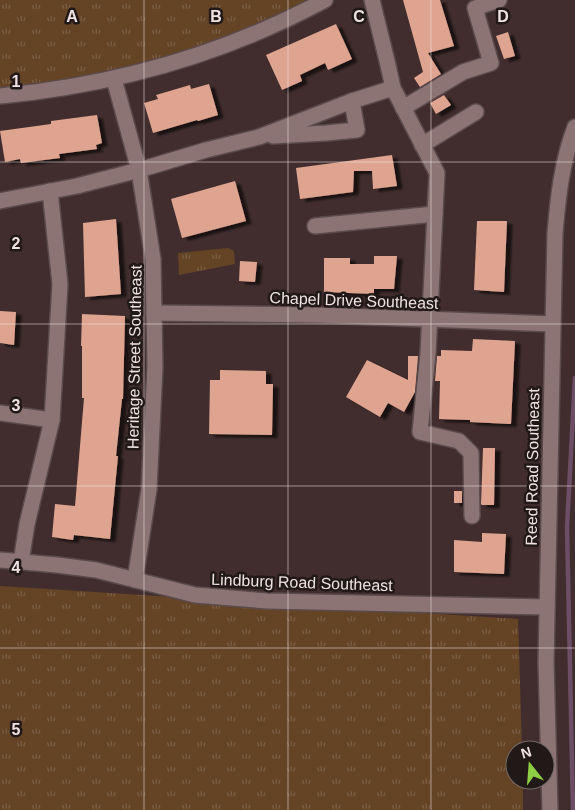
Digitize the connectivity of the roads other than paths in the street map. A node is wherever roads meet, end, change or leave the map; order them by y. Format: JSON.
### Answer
{"nodes":[{"id":1,"x":325,"y":0,"type":"edge"},
{"id":2,"x":372,"y":0,"type":"edge"},
{"id":3,"x":499,"y":0,"type":"edge"},
{"id":4,"x":114,"y":79,"type":"junction"},
{"id":5,"x":393,"y":88,"type":"junction"},
{"id":6,"x":0,"y":96,"type":"edge"},
{"id":7,"x":352,"y":101,"type":"junction"},
{"id":8,"x":403,"y":108,"type":"junction"},
{"id":9,"x":476,"y":112,"type":"dead end"},
{"id":10,"x":575,"y":127,"type":"edge"},
{"id":11,"x":259,"y":137,"type":"junction"},
{"id":12,"x":422,"y":144,"type":"junction"},
{"id":13,"x":139,"y":170,"type":"junction"},
{"id":14,"x":50,"y":191,"type":"junction"},
{"id":15,"x":0,"y":201,"type":"edge"},
{"id":16,"x":435,"y":214,"type":"junction"},
{"id":17,"x":315,"y":226,"type":"dead end"},
{"id":18,"x":154,"y":313,"type":"junction"},
{"id":19,"x":430,"y":319,"type":"junction"},
{"id":20,"x":553,"y":324,"type":"junction"},
{"id":21,"x":0,"y":413,"type":"edge"},
{"id":22,"x":52,"y":420,"type":"junction"},
{"id":23,"x":472,"y":516,"type":"dead end"},
{"id":24,"x":0,"y":560,"type":"edge"},
{"id":25,"x":21,"y":562,"type":"junction"},
{"id":26,"x":135,"y":580,"type":"junction"},
{"id":27,"x":547,"y":607,"type":"junction"},
{"id":28,"x":550,"y":810,"type":"edge"}],
"edges":[{"from":1,"to":4,"type":"street"},
{"from":2,"to":5,"type":"street"},
{"from":3,"to":8,"type":"street"},
{"from":4,"to":6,"type":"street"},
{"from":4,"to":13,"type":"street","name":"Heritage Street Southeast"},
{"from":5,"to":7,"type":"street"},
{"from":5,"to":8,"type":"street"},
{"from":7,"to":11,"type":"street"},
{"from":7,"to":11,"type":"street"},
{"from":8,"to":12,"type":"street"},
{"from":9,"to":12,"type":"street"},
{"from":10,"to":20,"type":"street","name":"Reed Road Southeast"},
{"from":11,"to":13,"type":"street"},
{"from":12,"to":16,"type":"street"},
{"from":13,"to":14,"type":"street"},
{"from":13,"to":18,"type":"street","name":"Heritage Street Southeast"},
{"from":14,"to":15,"type":"street"},
{"from":14,"to":22,"type":"street"},
{"from":16,"to":17,"type":"street"},
{"from":16,"to":19,"type":"street"},
{"from":18,"to":19,"type":"street","name":"Chapel Drive Southeast"},
{"from":18,"to":26,"type":"street","name":"Heritage Street Southeast"},
{"from":19,"to":20,"type":"street","name":"Chapel Drive Southeast"},
{"from":19,"to":23,"type":"street"},
{"from":20,"to":27,"type":"street","name":"Reed Road Southeast"},
{"from":21,"to":22,"type":"street"},
{"from":22,"to":25,"type":"street"},
{"from":24,"to":25,"type":"street","name":"Lindburg Road Southeast"},
{"from":25,"to":26,"type":"street","name":"Lindburg Road Southeast"},
{"from":26,"to":27,"type":"street","name":"Lindburg Road Southeast"},
{"from":27,"to":28,"type":"street","name":"Reed Road Southeast"}]}
